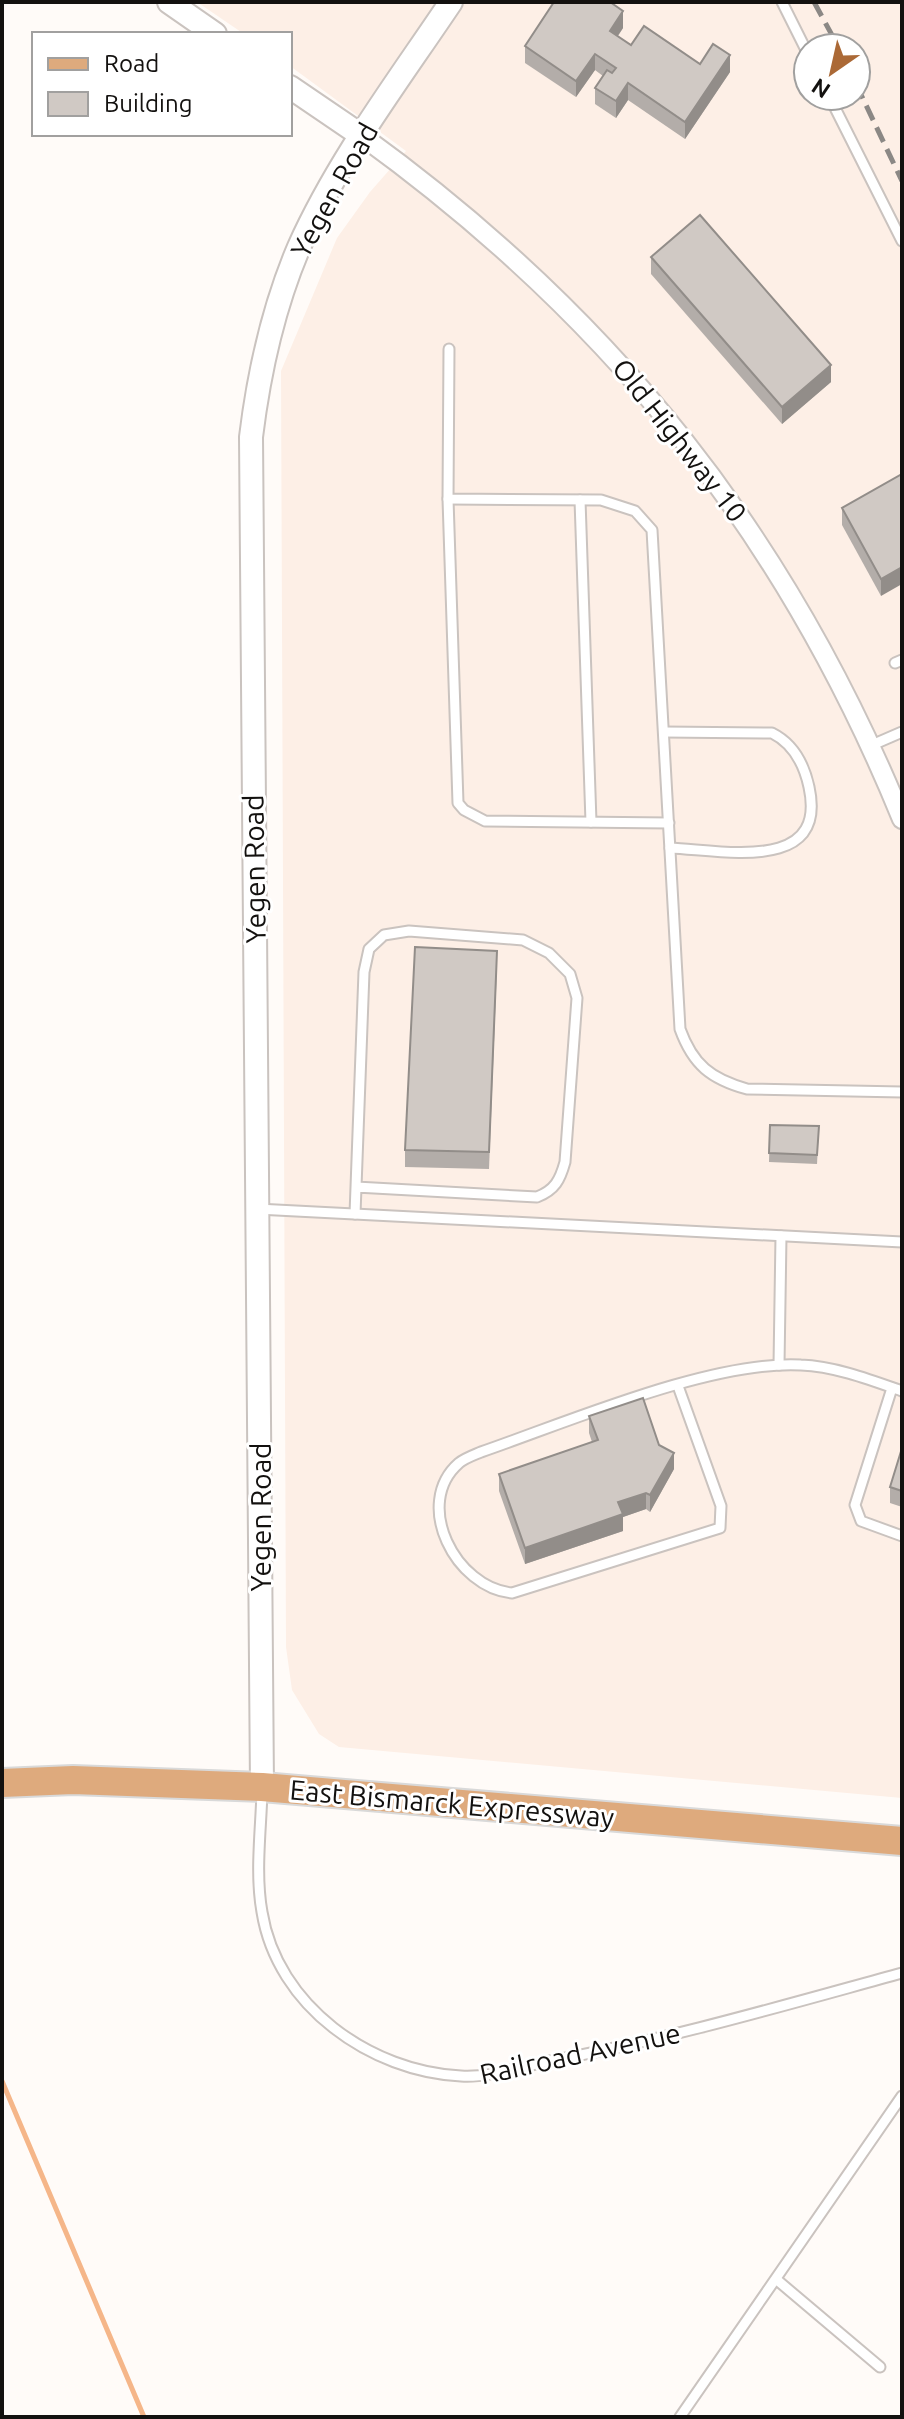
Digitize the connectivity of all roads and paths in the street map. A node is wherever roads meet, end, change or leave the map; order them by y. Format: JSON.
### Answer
{"nodes":[{"id":1,"x":169,"y":2,"type":"edge"},
{"id":2,"x":451,"y":2,"type":"edge"},
{"id":3,"x":782,"y":2,"type":"edge"},
{"id":4,"x":212,"y":32,"type":"edge"},
{"id":5,"x":797,"y":32,"type":"edge"},
{"id":6,"x":292,"y":88,"type":"edge"},
{"id":7,"x":837,"y":112,"type":"edge"},
{"id":8,"x":362,"y":136,"type":"junction"},
{"id":9,"x":902,"y":241,"type":"edge"},
{"id":10,"x":449,"y":349,"type":"dead end"},
{"id":11,"x":448,"y":499,"type":"junction"},
{"id":12,"x":580,"y":500,"type":"junction"},
{"id":13,"x":664,"y":732,"type":"junction"},
{"id":14,"x":902,"y":732,"type":"edge"},
{"id":15,"x":872,"y":745,"type":"junction"},
{"id":16,"x":902,"y":819,"type":"edge"},
{"id":17,"x":591,"y":822,"type":"junction"},
{"id":18,"x":669,"y":823,"type":"junction"},
{"id":19,"x":670,"y":848,"type":"junction"},
{"id":20,"x":902,"y":1092,"type":"edge"},
{"id":21,"x":356,"y":1187,"type":"junction"},
{"id":22,"x":257,"y":1209,"type":"junction"},
{"id":23,"x":355,"y":1214,"type":"junction"},
{"id":24,"x":781,"y":1236,"type":"junction"},
{"id":25,"x":902,"y":1242,"type":"edge"},
{"id":26,"x":779,"y":1365,"type":"junction"},
{"id":27,"x":678,"y":1386,"type":"junction"},
{"id":28,"x":897,"y":1389,"type":"edge"},
{"id":29,"x":902,"y":1536,"type":"edge"},
{"id":30,"x":2,"y":1783,"type":"edge"},
{"id":31,"x":262,"y":1787,"type":"junction"},
{"id":32,"x":902,"y":1841,"type":"edge"},
{"id":33,"x":902,"y":1973,"type":"edge"},
{"id":34,"x":902,"y":2096,"type":"edge"},
{"id":35,"x":777,"y":2280,"type":"junction"},
{"id":36,"x":880,"y":2367,"type":"dead end"},
{"id":37,"x":680,"y":2417,"type":"edge"}],
"edges":[{"from":1,"to":4,"type":"street"},
{"from":2,"to":8,"type":"street","name":"Yegen Road"},
{"from":3,"to":5,"type":"lane"},
{"from":6,"to":8,"type":"street"},
{"from":7,"to":9,"type":"lane"},
{"from":8,"to":15,"type":"street","name":"Old Highway 10"},
{"from":8,"to":22,"type":"street","name":"Yegen Road"},
{"from":10,"to":11,"type":"lane"},
{"from":11,"to":12,"type":"lane"},
{"from":11,"to":17,"type":"lane"},
{"from":12,"to":13,"type":"lane"},
{"from":12,"to":17,"type":"lane"},
{"from":13,"to":18,"type":"lane"},
{"from":13,"to":19,"type":"lane"},
{"from":14,"to":15,"type":"lane"},
{"from":15,"to":16,"type":"street","name":"Old Highway 10"},
{"from":17,"to":18,"type":"lane"},
{"from":18,"to":19,"type":"lane"},
{"from":19,"to":20,"type":"lane"},
{"from":21,"to":21,"type":"lane"},
{"from":21,"to":23,"type":"lane"},
{"from":22,"to":23,"type":"lane"},
{"from":22,"to":31,"type":"street","name":"Yegen Road"},
{"from":23,"to":24,"type":"lane"},
{"from":24,"to":25,"type":"lane"},
{"from":24,"to":26,"type":"lane"},
{"from":26,"to":27,"type":"lane"},
{"from":26,"to":28,"type":"lane"},
{"from":27,"to":27,"type":"lane"},
{"from":28,"to":29,"type":"lane"},
{"from":30,"to":31,"type":"main road","name":"East Bismarck Expressway"},
{"from":31,"to":32,"type":"main road","name":"East Bismarck Expressway"},
{"from":31,"to":33,"type":"lane","name":"Railroad Avenue"},
{"from":34,"to":35,"type":"lane"},
{"from":35,"to":36,"type":"lane"},
{"from":35,"to":37,"type":"lane"}]}
